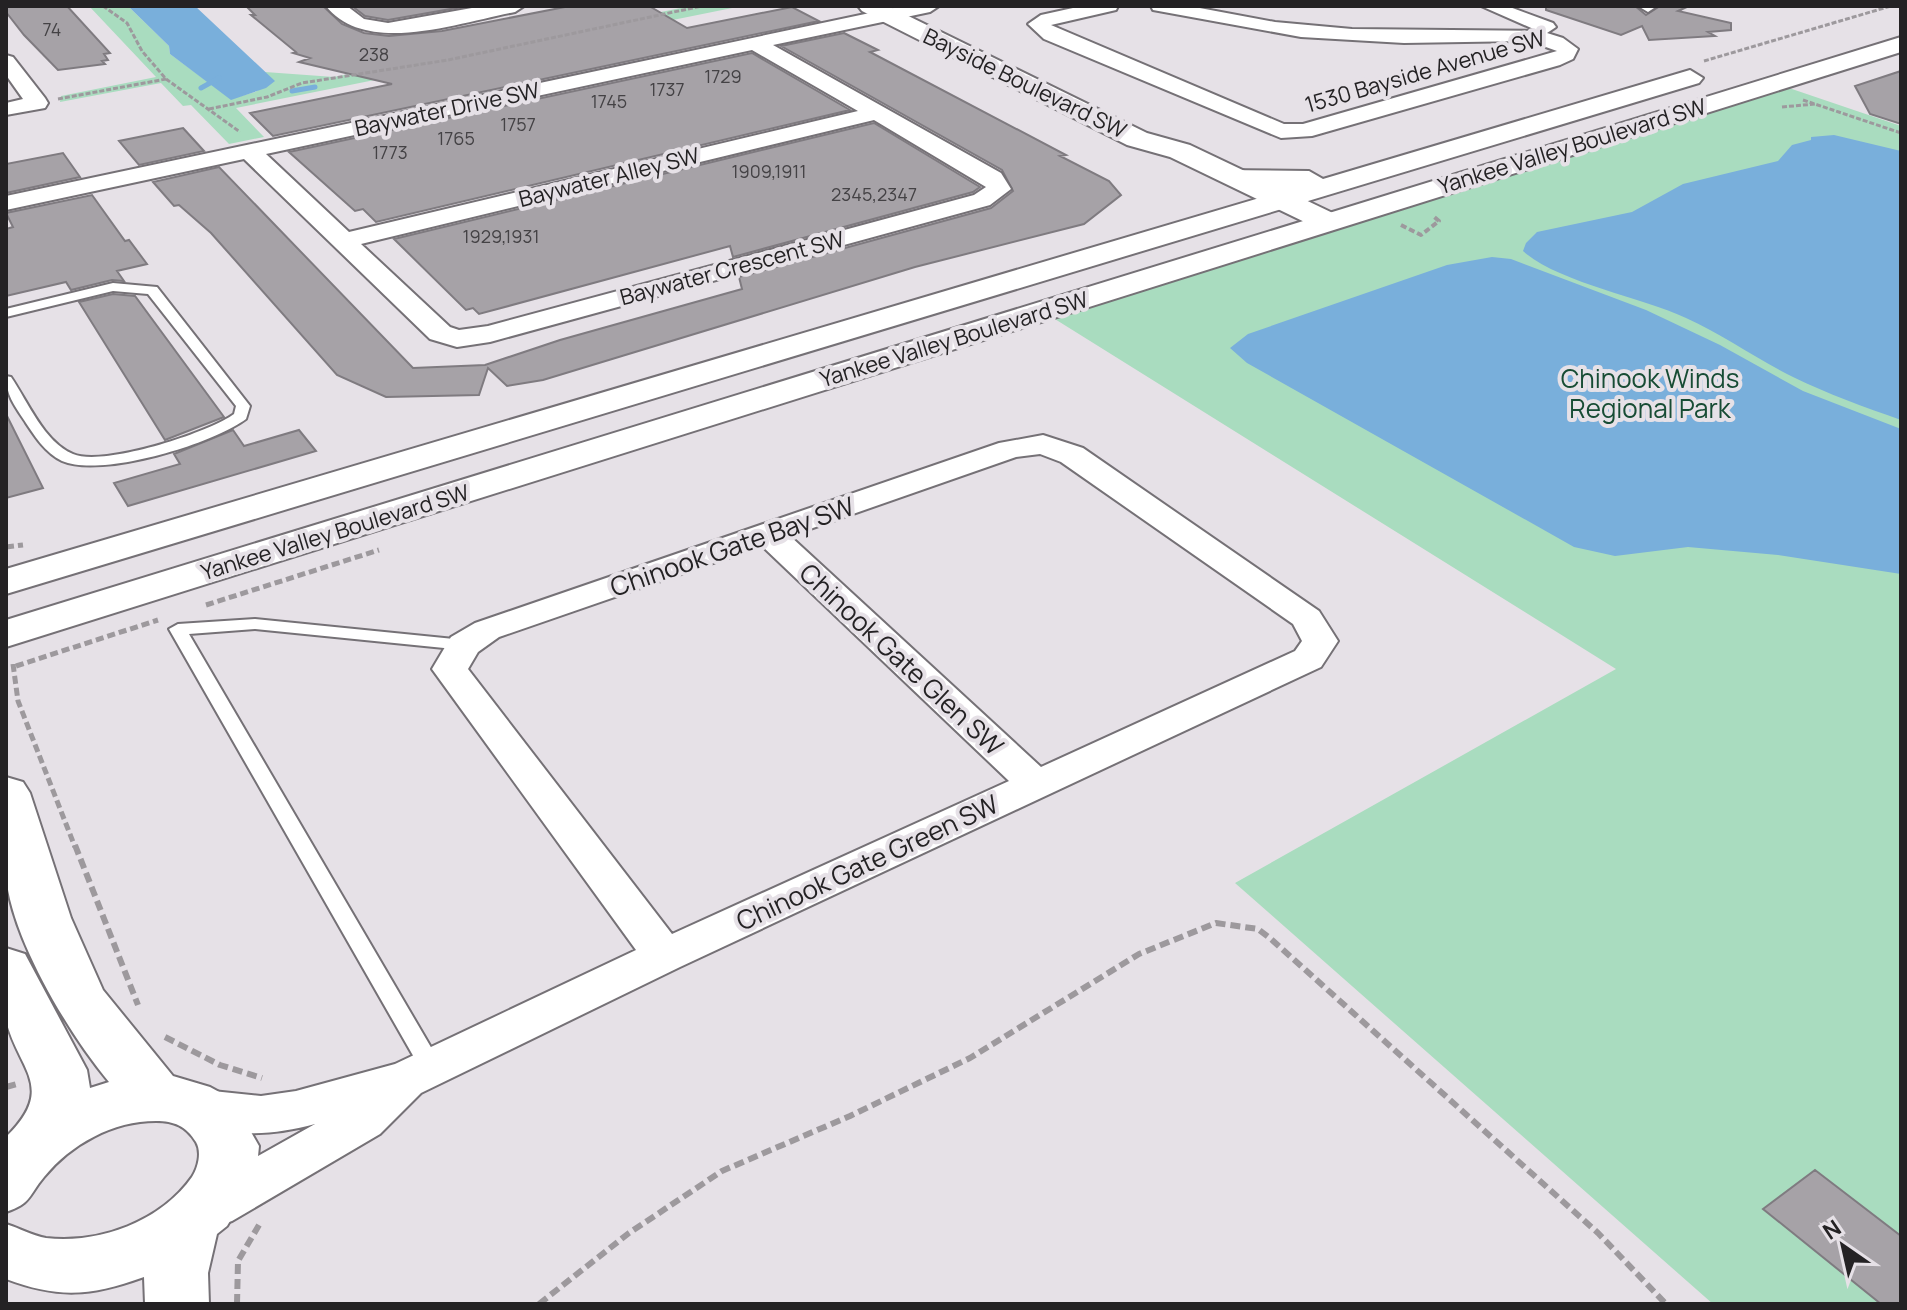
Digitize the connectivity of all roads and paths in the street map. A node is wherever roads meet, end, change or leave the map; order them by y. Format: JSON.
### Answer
{"nodes":[{"id":1,"x":103,"y":6,"type":"edge"},
{"id":2,"x":335,"y":6,"type":"edge"},
{"id":3,"x":515,"y":6,"type":"edge"},
{"id":4,"x":702,"y":6,"type":"edge"},
{"id":5,"x":930,"y":6,"type":"edge"},
{"id":6,"x":1109,"y":6,"type":"edge"},
{"id":7,"x":1160,"y":6,"type":"edge"},
{"id":8,"x":1490,"y":6,"type":"edge"},
{"id":9,"x":879,"y":10,"type":"edge"},
{"id":10,"x":1059,"y":10,"type":"edge"},
{"id":11,"x":1551,"y":39,"type":"junction"},
{"id":12,"x":754,"y":43,"type":"junction"},
{"id":13,"x":1901,"y":44,"type":"edge"},
{"id":14,"x":6,"y":61,"type":"edge"},
{"id":15,"x":1719,"y":69,"type":"dead end"},
{"id":16,"x":166,"y":79,"type":"junction"},
{"id":17,"x":1793,"y":97,"type":"dead end"},
{"id":18,"x":37,"y":103,"type":"junction"},
{"id":19,"x":1769,"y":103,"type":"dead end"},
{"id":20,"x":1816,"y":104,"type":"junction"},
{"id":21,"x":6,"y":109,"type":"edge"},
{"id":22,"x":209,"y":109,"type":"junction"},
{"id":23,"x":875,"y":113,"type":"junction"},
{"id":24,"x":1901,"y":133,"type":"edge"},
{"id":25,"x":1137,"y":139,"type":"junction"},
{"id":26,"x":246,"y":143,"type":"junction"},
{"id":27,"x":1413,"y":161,"type":"junction"},
{"id":28,"x":1233,"y":176,"type":"junction"},
{"id":29,"x":6,"y":203,"type":"edge"},
{"id":30,"x":1269,"y":204,"type":"junction"},
{"id":31,"x":1425,"y":212,"type":"dead end"},
{"id":32,"x":1314,"y":227,"type":"junction"},
{"id":33,"x":1421,"y":235,"type":"dead end"},
{"id":34,"x":343,"y":241,"type":"junction"},
{"id":35,"x":6,"y":313,"type":"edge"},
{"id":36,"x":6,"y":380,"type":"edge"},
{"id":37,"x":768,"y":533,"type":"junction"},
{"id":38,"x":144,"y":540,"type":"junction"},
{"id":39,"x":6,"y":558,"type":"edge"},
{"id":40,"x":6,"y":582,"type":"edge"},
{"id":41,"x":6,"y":634,"type":"edge"},
{"id":42,"x":1320,"y":641,"type":"joint"},
{"id":43,"x":464,"y":645,"type":"junction"},
{"id":44,"x":6,"y":660,"type":"edge"},
{"id":45,"x":1036,"y":784,"type":"junction"},
{"id":46,"x":6,"y":793,"type":"edge"},
{"id":47,"x":664,"y":956,"type":"junction"},
{"id":48,"x":6,"y":968,"type":"edge"},
{"id":49,"x":146,"y":1017,"type":"dead end"},
{"id":50,"x":155,"y":1028,"type":"dead end"},
{"id":51,"x":419,"y":1073,"type":"junction"},
{"id":52,"x":278,"y":1083,"type":"dead end"},
{"id":53,"x":180,"y":1103,"type":"junction"},
{"id":54,"x":44,"y":1139,"type":"junction"},
{"id":55,"x":7,"y":1184,"type":"edge"},
{"id":56,"x":222,"y":1220,"type":"junction"},
{"id":57,"x":35,"y":1274,"type":"edge"},
{"id":58,"x":177,"y":1304,"type":"edge"},
{"id":59,"x":237,"y":1304,"type":"edge"},
{"id":60,"x":539,"y":1304,"type":"edge"},
{"id":61,"x":1666,"y":1304,"type":"edge"}],
"edges":[{"from":1,"to":16,"type":"path"},
{"from":2,"to":3,"type":"street"},
{"from":4,"to":22,"type":"path"},
{"from":5,"to":9,"type":"street","name":"Baywater Drive SW"},
{"from":6,"to":10,"type":"street","name":"1530 Bayside Avenue SW"},
{"from":7,"to":11,"type":"street","name":"1530 Bayside Avenue SW"},
{"from":8,"to":11,"type":"street","name":"1530 Bayside Avenue SW"},
{"from":9,"to":12,"type":"street","name":"Baywater Drive SW"},
{"from":9,"to":25,"type":"main road","name":"Bayside Boulevard SW"},
{"from":10,"to":11,"type":"street","name":"1530 Bayside Avenue SW"},
{"from":12,"to":23,"type":"street","name":"Baywater Crescent SW"},
{"from":12,"to":26,"type":"street","name":"Baywater Drive SW"},
{"from":13,"to":32,"type":"main road","name":"Yankee Valley Boulevard SW"},
{"from":14,"to":18,"type":"street"},
{"from":15,"to":27,"type":"main road","name":"Yankee Valley Boulevard SW"},
{"from":16,"to":18,"type":"path"},
{"from":16,"to":22,"type":"path"},
{"from":17,"to":20,"type":"path"},
{"from":18,"to":21,"type":"street"},
{"from":19,"to":20,"type":"path"},
{"from":20,"to":24,"type":"path"},
{"from":22,"to":26,"type":"path"},
{"from":23,"to":34,"type":"street","name":"Baywater Alley SW"},
{"from":23,"to":34,"type":"street","name":"Baywater Crescent SW"},
{"from":25,"to":28,"type":"main road","name":"Bayside Boulevard SW"},
{"from":25,"to":30,"type":"main road","name":"Bayside Boulevard SW"},
{"from":26,"to":29,"type":"street","name":"Baywater Drive SW"},
{"from":26,"to":34,"type":"street","name":"Baywater Crescent SW"},
{"from":27,"to":28,"type":"main road"},
{"from":27,"to":30,"type":"main road","name":"Yankee Valley Boulevard SW"},
{"from":28,"to":30,"type":"main road","name":"Bayside Boulevard SW"},
{"from":30,"to":32,"type":"main road","name":"Bayside Boulevard SW"},
{"from":30,"to":38,"type":"main road","name":"Yankee Valley Boulevard SW"},
{"from":31,"to":33,"type":"path"},
{"from":32,"to":41,"type":"main road","name":"Yankee Valley Boulevard SW"},
{"from":35,"to":36,"type":"lane"},
{"from":37,"to":42,"type":"street","name":"Chinook Gate Bay SW"},
{"from":37,"to":43,"type":"street","name":"Chinook Gate Bay SW"},
{"from":37,"to":45,"type":"street","name":"Chinook Gate Glen SW"},
{"from":38,"to":39,"type":"main road"},
{"from":38,"to":40,"type":"main road","name":"Yankee Valley Boulevard SW"},
{"from":42,"to":45,"type":"street","name":"Chinook Gate Green SW"},
{"from":43,"to":47,"type":"street"},
{"from":43,"to":51,"type":"lane"},
{"from":44,"to":49,"type":"path"},
{"from":45,"to":47,"type":"street","name":"Chinook Gate Green SW"},
{"from":46,"to":53,"type":"main road"},
{"from":47,"to":51,"type":"street","name":"Chinook Gate Green SW"},
{"from":48,"to":54,"type":"main road"},
{"from":50,"to":52,"type":"path"},
{"from":51,"to":53,"type":"street","name":"Chinook Gate Green SW"},
{"from":51,"to":56,"type":"street","name":"Chinook Gate Green SW"},
{"from":53,"to":54,"type":"main road"},
{"from":53,"to":56,"type":"main road"},
{"from":54,"to":55,"type":"main road"},
{"from":56,"to":57,"type":"main road"},
{"from":56,"to":58,"type":"main road"},
{"from":56,"to":59,"type":"path"},
{"from":60,"to":61,"type":"path"}]}
